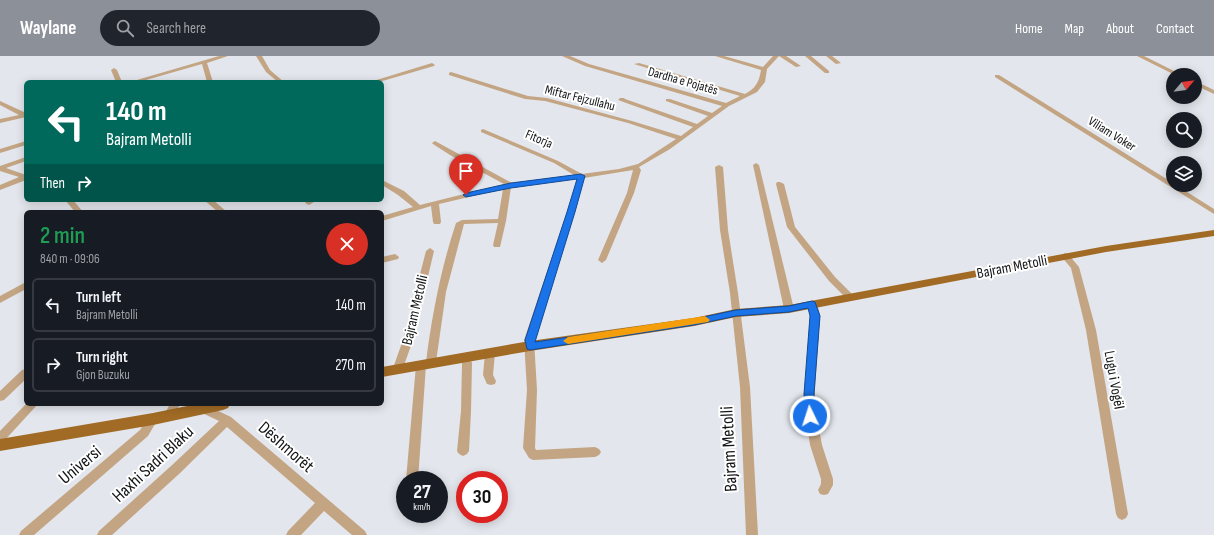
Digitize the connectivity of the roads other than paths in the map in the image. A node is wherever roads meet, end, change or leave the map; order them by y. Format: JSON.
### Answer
{"nodes":[{"id":1,"x":225,"y":56,"type":"edge"},
{"id":2,"x":259,"y":56,"type":"edge"},
{"id":3,"x":565,"y":56,"type":"edge"},
{"id":4,"x":718,"y":56,"type":"edge"},
{"id":5,"x":739,"y":56,"type":"edge"},
{"id":6,"x":776,"y":56,"type":"edge"},
{"id":7,"x":782,"y":56,"type":"edge"},
{"id":8,"x":808,"y":56,"type":"edge"},
{"id":9,"x":829,"y":56,"type":"edge"},
{"id":10,"x":1140,"y":56,"type":"edge"},
{"id":11,"x":204,"y":62,"type":"junction"},
{"id":12,"x":838,"y":63,"type":"dead end"},
{"id":13,"x":637,"y":64,"type":"dead end"},
{"id":14,"x":432,"y":66,"type":"dead end"},
{"id":15,"x":798,"y":66,"type":"dead end"},
{"id":16,"x":766,"y":67,"type":"junction"},
{"id":17,"x":1166,"y":69,"type":"edge"},
{"id":18,"x":114,"y":70,"type":"dead end"},
{"id":19,"x":827,"y":72,"type":"dead end"},
{"id":20,"x":451,"y":74,"type":"dead end"},
{"id":21,"x":997,"y":76,"type":"dead end"},
{"id":22,"x":119,"y":80,"type":"edge"},
{"id":23,"x":140,"y":80,"type":"edge"},
{"id":24,"x":209,"y":80,"type":"edge"},
{"id":25,"x":279,"y":80,"type":"edge"},
{"id":26,"x":380,"y":80,"type":"edge"},
{"id":27,"x":1202,"y":86,"type":"edge"},
{"id":28,"x":1214,"y":92,"type":"edge"},
{"id":29,"x":746,"y":96,"type":"junction"},
{"id":30,"x":622,"y":99,"type":"dead end"},
{"id":31,"x":668,"y":100,"type":"dead end"},
{"id":32,"x":0,"y":103,"type":"edge"},
{"id":33,"x":727,"y":105,"type":"junction"},
{"id":34,"x":24,"y":115,"type":"edge"},
{"id":35,"x":24,"y":115,"type":"edge"},
{"id":36,"x":713,"y":115,"type":"junction"},
{"id":37,"x":0,"y":121,"type":"edge"},
{"id":38,"x":698,"y":126,"type":"junction"},
{"id":39,"x":483,"y":131,"type":"dead end"},
{"id":40,"x":681,"y":138,"type":"junction"},
{"id":41,"x":435,"y":143,"type":"dead end"},
{"id":42,"x":24,"y":144,"type":"edge"},
{"id":43,"x":0,"y":151,"type":"edge"},
{"id":44,"x":24,"y":160,"type":"edge"},
{"id":45,"x":756,"y":165,"type":"dead end"},
{"id":46,"x":635,"y":166,"type":"junction"},
{"id":47,"x":719,"y":167,"type":"dead end"},
{"id":48,"x":0,"y":168,"type":"edge"},
{"id":49,"x":24,"y":176,"type":"edge"},
{"id":50,"x":581,"y":176,"type":"junction"},
{"id":51,"x":24,"y":178,"type":"edge"},
{"id":52,"x":384,"y":183,"type":"edge"},
{"id":53,"x":780,"y":184,"type":"dead end"},
{"id":54,"x":509,"y":186,"type":"junction"},
{"id":55,"x":0,"y":188,"type":"edge"},
{"id":56,"x":71,"y":202,"type":"edge"},
{"id":57,"x":210,"y":202,"type":"edge"},
{"id":58,"x":435,"y":203,"type":"junction"},
{"id":59,"x":419,"y":208,"type":"junction"},
{"id":60,"x":77,"y":210,"type":"edge"},
{"id":61,"x":220,"y":210,"type":"edge"},
{"id":62,"x":1214,"y":212,"type":"edge"},
{"id":63,"x":384,"y":218,"type":"edge"},
{"id":64,"x":502,"y":221,"type":"junction"},
{"id":65,"x":436,"y":222,"type":"dead end"},
{"id":66,"x":1214,"y":233,"type":"edge"},
{"id":67,"x":497,"y":245,"type":"dead end"},
{"id":68,"x":430,"y":251,"type":"dead end"},
{"id":69,"x":1065,"y":256,"type":"junction"},
{"id":70,"x":395,"y":257,"type":"dead end"},
{"id":71,"x":384,"y":260,"type":"edge"},
{"id":72,"x":602,"y":260,"type":"dead end"},
{"id":73,"x":24,"y":286,"type":"edge"},
{"id":74,"x":850,"y":297,"type":"junction"},
{"id":75,"x":0,"y":300,"type":"edge"},
{"id":76,"x":812,"y":304,"type":"junction"},
{"id":77,"x":789,"y":309,"type":"junction"},
{"id":78,"x":736,"y":313,"type":"junction"},
{"id":79,"x":530,"y":346,"type":"junction"},
{"id":80,"x":490,"y":354,"type":"junction"},
{"id":81,"x":464,"y":357,"type":"junction"},
{"id":82,"x":426,"y":364,"type":"junction"},
{"id":83,"x":398,"y":368,"type":"junction"},
{"id":84,"x":384,"y":372,"type":"edge"},
{"id":85,"x":24,"y":375,"type":"edge"},
{"id":86,"x":490,"y":381,"type":"dead end"},
{"id":87,"x":0,"y":397,"type":"edge"},
{"id":88,"x":31,"y":406,"type":"edge"},
{"id":89,"x":212,"y":406,"type":"edge"},
{"id":90,"x":202,"y":408,"type":"junction"},
{"id":91,"x":172,"y":409,"type":"edge"},
{"id":92,"x":154,"y":419,"type":"junction"},
{"id":93,"x":227,"y":420,"type":"junction"},
{"id":94,"x":0,"y":438,"type":"edge"},
{"id":95,"x":0,"y":445,"type":"edge"},
{"id":96,"x":463,"y":450,"type":"dead end"},
{"id":97,"x":595,"y":452,"type":"dead end"},
{"id":98,"x":413,"y":471,"type":"edge"},
{"id":99,"x":824,"y":490,"type":"dead end"},
{"id":100,"x":324,"y":503,"type":"junction"},
{"id":101,"x":1122,"y":514,"type":"dead end"},
{"id":102,"x":25,"y":535,"type":"edge"},
{"id":103,"x":103,"y":535,"type":"edge"},
{"id":104,"x":292,"y":535,"type":"edge"},
{"id":105,"x":361,"y":535,"type":"edge"},
{"id":106,"x":752,"y":535,"type":"edge"}],
"edges":[{"from":1,"to":11,"type":"street"},
{"from":2,"to":25,"type":"street"},
{"from":3,"to":33,"type":"street","name":"Dardha e Pojatës"},
{"from":4,"to":16,"type":"street"},
{"from":5,"to":16,"type":"street"},
{"from":6,"to":16,"type":"street"},
{"from":7,"to":15,"type":"street"},
{"from":8,"to":19,"type":"street"},
{"from":9,"to":12,"type":"street"},
{"from":10,"to":17,"type":"street"},
{"from":11,"to":23,"type":"street"},
{"from":11,"to":24,"type":"street"},
{"from":13,"to":29,"type":"street"},
{"from":14,"to":26,"type":"street"},
{"from":16,"to":29,"type":"street"},
{"from":18,"to":22,"type":"street"},
{"from":20,"to":40,"type":"street","name":"Miftar Fejzullahu"},
{"from":21,"to":62,"type":"street","name":"Viliam Voker"},
{"from":27,"to":28,"type":"street"},
{"from":29,"to":33,"type":"street"},
{"from":30,"to":38,"type":"street"},
{"from":31,"to":36,"type":"street"},
{"from":32,"to":34,"type":"street"},
{"from":33,"to":36,"type":"street"},
{"from":35,"to":37,"type":"street"},
{"from":36,"to":38,"type":"street"},
{"from":38,"to":40,"type":"street"},
{"from":39,"to":50,"type":"street","name":"Fitorja"},
{"from":40,"to":46,"type":"street"},
{"from":41,"to":54,"type":"street"},
{"from":42,"to":43,"type":"street"},
{"from":44,"to":48,"type":"street"},
{"from":45,"to":77,"type":"street"},
{"from":46,"to":50,"type":"street"},
{"from":46,"to":72,"type":"street"},
{"from":47,"to":78,"type":"street","name":"Bajram Metolli"},
{"from":48,"to":49,"type":"street"},
{"from":50,"to":54,"type":"street"},
{"from":50,"to":79,"type":"street"},
{"from":51,"to":55,"type":"street"},
{"from":52,"to":59,"type":"street"},
{"from":53,"to":74,"type":"street"},
{"from":54,"to":58,"type":"street"},
{"from":54,"to":64,"type":"street"},
{"from":56,"to":60,"type":"street"},
{"from":57,"to":61,"type":"street"},
{"from":58,"to":59,"type":"street"},
{"from":58,"to":65,"type":"street"},
{"from":59,"to":63,"type":"street"},
{"from":64,"to":67,"type":"street"},
{"from":64,"to":82,"type":"street"},
{"from":66,"to":69,"type":"main road","name":"Bajram Metolli"},
{"from":68,"to":83,"type":"street","name":"Bajram Metolli"},
{"from":69,"to":74,"type":"main road","name":"Bajram Metolli"},
{"from":69,"to":101,"type":"street","name":"Lugu i Vogël"},
{"from":70,"to":71,"type":"street"},
{"from":73,"to":75,"type":"street"},
{"from":74,"to":76,"type":"main road","name":"Bajram Metolli"},
{"from":76,"to":77,"type":"main road","name":"Bajram Metolli"},
{"from":76,"to":99,"type":"street"},
{"from":77,"to":78,"type":"main road","name":"Bajram Metolli"},
{"from":78,"to":79,"type":"main road","name":"Bajram Metolli"},
{"from":78,"to":106,"type":"street","name":"Bajram Metolli"},
{"from":79,"to":80,"type":"main road","name":"Bajram Metolli"},
{"from":79,"to":97,"type":"street"},
{"from":80,"to":81,"type":"main road","name":"Bajram Metolli"},
{"from":80,"to":86,"type":"street"},
{"from":81,"to":82,"type":"main road","name":"Bajram Metolli"},
{"from":81,"to":96,"type":"street"},
{"from":82,"to":83,"type":"main road","name":"Bajram Metolli"},
{"from":82,"to":98,"type":"street","name":"Bajram Metolli"},
{"from":83,"to":84,"type":"main road","name":"Bajram Metolli"},
{"from":85,"to":87,"type":"street"},
{"from":88,"to":94,"type":"street"},
{"from":89,"to":90,"type":"main road"},
{"from":90,"to":91,"type":"main road"},
{"from":90,"to":93,"type":"street","name":"Dëshmorët"},
{"from":91,"to":92,"type":"main road"},
{"from":92,"to":95,"type":"main road"},
{"from":92,"to":102,"type":"street","name":"Universi"},
{"from":93,"to":100,"type":"street","name":"Dëshmorët"},
{"from":93,"to":103,"type":"street","name":"Haxhi Sadri Blaku"},
{"from":100,"to":104,"type":"street"},
{"from":100,"to":105,"type":"street","name":"Dëshmorët"}]}
